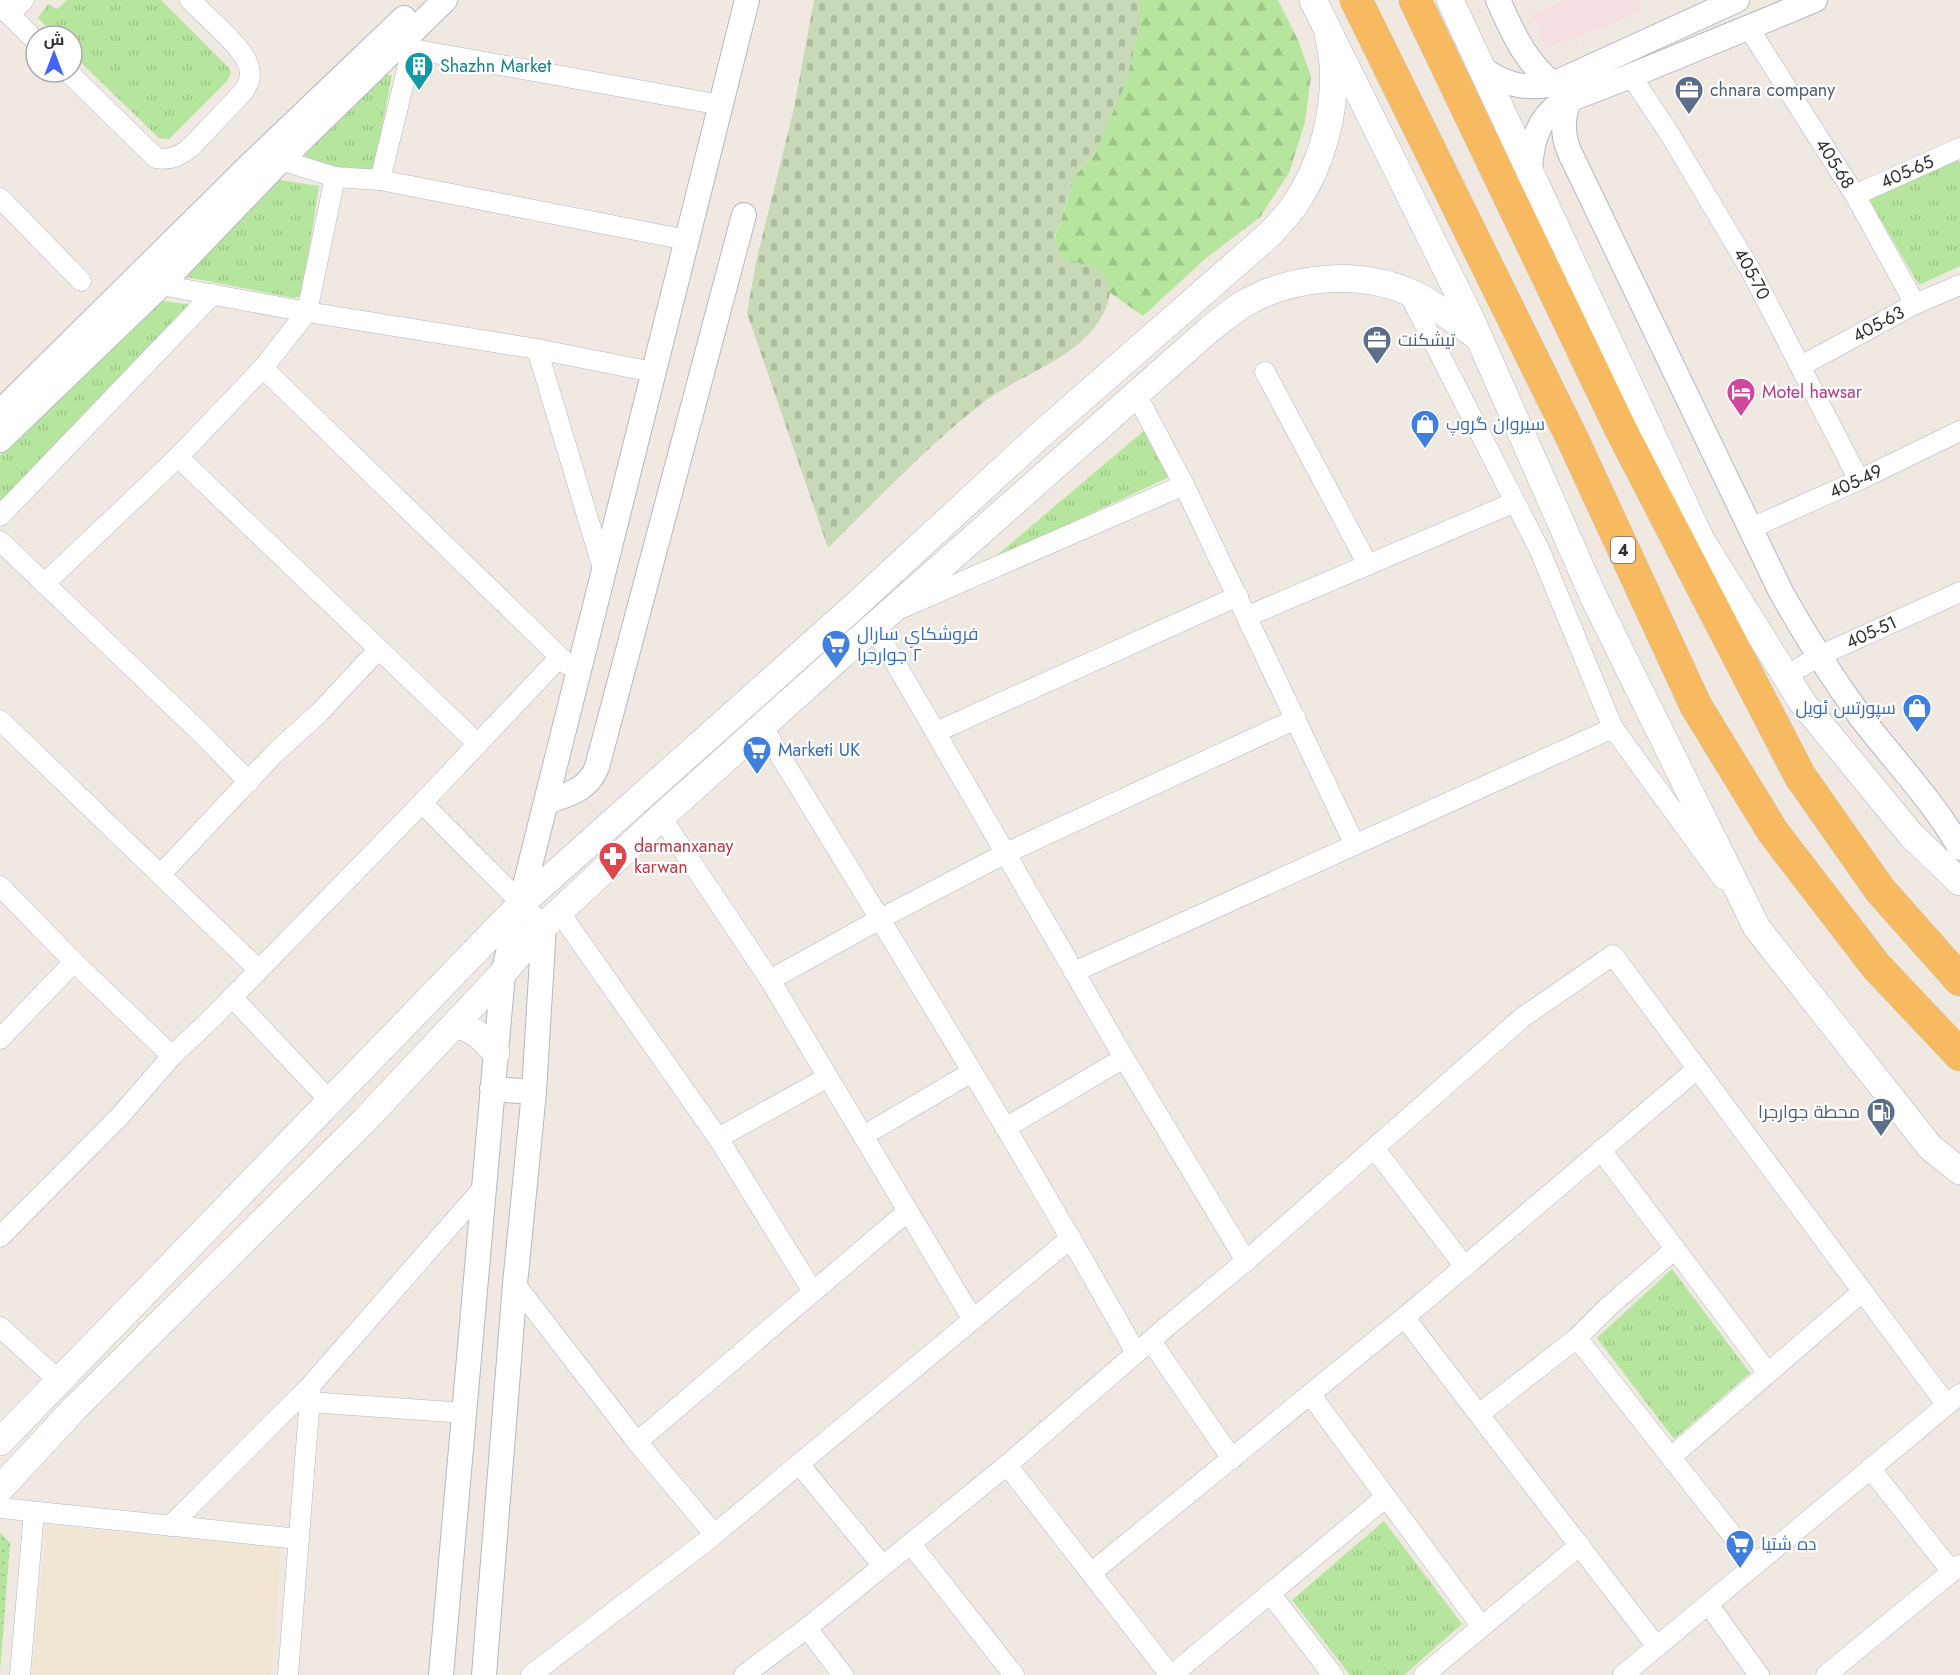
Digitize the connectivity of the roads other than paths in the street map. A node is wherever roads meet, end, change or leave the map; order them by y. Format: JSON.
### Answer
{"nodes":[{"id":1,"x":24,"y":0,"type":"edge"},
{"id":2,"x":190,"y":0,"type":"edge"},
{"id":3,"x":423,"y":0,"type":"edge"},
{"id":4,"x":445,"y":0,"type":"edge"},
{"id":5,"x":747,"y":0,"type":"edge"},
{"id":6,"x":1313,"y":0,"type":"edge"},
{"id":7,"x":1356,"y":0,"type":"edge"},
{"id":8,"x":1415,"y":0,"type":"edge"},
{"id":9,"x":1450,"y":0,"type":"edge"},
{"id":10,"x":1498,"y":0,"type":"edge"},
{"id":11,"x":1737,"y":0,"type":"edge"},
{"id":12,"x":1815,"y":0,"type":"edge"},
{"id":13,"x":5,"y":10,"type":"edge"},
{"id":14,"x":1327,"y":27,"type":"junction"},
{"id":15,"x":1748,"y":27,"type":"junction"},
{"id":16,"x":24,"y":29,"type":"edge"},
{"id":17,"x":406,"y":47,"type":"junction"},
{"id":18,"x":1482,"y":68,"type":"junction"},
{"id":19,"x":1631,"y":76,"type":"junction"},
{"id":20,"x":80,"y":84,"type":"edge"},
{"id":21,"x":1561,"y":91,"type":"junction"},
{"id":22,"x":721,"y":105,"type":"junction"},
{"id":23,"x":1960,"y":148,"type":"edge"},
{"id":24,"x":281,"y":160,"type":"junction"},
{"id":25,"x":1530,"y":172,"type":"junction"},
{"id":26,"x":335,"y":177,"type":"junction"},
{"id":27,"x":380,"y":180,"type":"junction"},
{"id":28,"x":1855,"y":195,"type":"junction"},
{"id":29,"x":0,"y":198,"type":"edge"},
{"id":30,"x":744,"y":215,"type":"dead end"},
{"id":31,"x":687,"y":240,"type":"junction"},
{"id":32,"x":81,"y":281,"type":"dead end"},
{"id":33,"x":161,"y":285,"type":"junction"},
{"id":34,"x":1960,"y":285,"type":"edge"},
{"id":35,"x":1408,"y":292,"type":"junction"},
{"id":36,"x":213,"y":294,"type":"junction"},
{"id":37,"x":1915,"y":304,"type":"junction"},
{"id":38,"x":307,"y":312,"type":"junction"},
{"id":39,"x":1478,"y":337,"type":"junction"},
{"id":40,"x":537,"y":349,"type":"junction"},
{"id":41,"x":1801,"y":366,"type":"junction"},
{"id":42,"x":263,"y":368,"type":"junction"},
{"id":43,"x":653,"y":372,"type":"junction"},
{"id":44,"x":1265,"y":372,"type":"dead end"},
{"id":45,"x":1136,"y":394,"type":"junction"},
{"id":46,"x":0,"y":412,"type":"edge"},
{"id":47,"x":1960,"y":431,"type":"edge"},
{"id":48,"x":1038,"y":438,"type":"junction"},
{"id":49,"x":0,"y":440,"type":"edge"},
{"id":50,"x":178,"y":457,"type":"junction"},
{"id":51,"x":1042,"y":479,"type":"junction"},
{"id":52,"x":1858,"y":480,"type":"junction"},
{"id":53,"x":1184,"y":485,"type":"junction"},
{"id":54,"x":1515,"y":502,"type":"junction"},
{"id":55,"x":0,"y":516,"type":"edge"},
{"id":56,"x":1749,"y":529,"type":"junction"},
{"id":57,"x":1701,"y":540,"type":"junction"},
{"id":58,"x":0,"y":541,"type":"edge"},
{"id":59,"x":1368,"y":565,"type":"junction"},
{"id":60,"x":604,"y":572,"type":"junction"},
{"id":61,"x":44,"y":584,"type":"junction"},
{"id":62,"x":1705,"y":593,"type":"junction"},
{"id":63,"x":1959,"y":594,"type":"edge"},
{"id":64,"x":1238,"y":596,"type":"junction"},
{"id":65,"x":1248,"y":616,"type":"junction"},
{"id":66,"x":1602,"y":616,"type":"junction"},
{"id":67,"x":880,"y":621,"type":"junction"},
{"id":68,"x":1572,"y":630,"type":"junction"},
{"id":69,"x":379,"y":649,"type":"junction"},
{"id":70,"x":1819,"y":656,"type":"junction"},
{"id":71,"x":560,"y":657,"type":"junction"},
{"id":72,"x":579,"y":675,"type":"junction"},
{"id":73,"x":1786,"y":676,"type":"junction"},
{"id":74,"x":1296,"y":719,"type":"junction"},
{"id":75,"x":0,"y":720,"type":"edge"},
{"id":76,"x":762,"y":726,"type":"junction"},
{"id":77,"x":1613,"y":728,"type":"junction"},
{"id":78,"x":936,"y":732,"type":"junction"},
{"id":79,"x":478,"y":744,"type":"junction"},
{"id":80,"x":249,"y":782,"type":"junction"},
{"id":81,"x":547,"y":802,"type":"junction"},
{"id":82,"x":422,"y":803,"type":"junction"},
{"id":83,"x":661,"y":817,"type":"junction"},
{"id":84,"x":1355,"y":845,"type":"junction"},
{"id":85,"x":1960,"y":848,"type":"edge"},
{"id":86,"x":1006,"y":853,"type":"junction"},
{"id":87,"x":161,"y":874,"type":"junction"},
{"id":88,"x":1960,"y":882,"type":"edge"},
{"id":89,"x":0,"y":885,"type":"edge"},
{"id":90,"x":521,"y":904,"type":"junction"},
{"id":91,"x":552,"y":919,"type":"junction"},
{"id":92,"x":880,"y":919,"type":"junction"},
{"id":93,"x":1757,"y":927,"type":"junction"},
{"id":94,"x":74,"y":962,"type":"junction"},
{"id":95,"x":258,"y":969,"type":"junction"},
{"id":96,"x":1074,"y":972,"type":"junction"},
{"id":97,"x":503,"y":973,"type":"junction"},
{"id":98,"x":770,"y":980,"type":"junction"},
{"id":99,"x":1960,"y":980,"type":"edge"},
{"id":100,"x":232,"y":998,"type":"junction"},
{"id":101,"x":455,"y":1025,"type":"junction"},
{"id":102,"x":0,"y":1039,"type":"edge"},
{"id":103,"x":496,"y":1053,"type":"junction"},
{"id":104,"x":1960,"y":1055,"type":"edge"},
{"id":105,"x":172,"y":1056,"type":"junction"},
{"id":106,"x":1124,"y":1058,"type":"junction"},
{"id":107,"x":1697,"y":1069,"type":"junction"},
{"id":108,"x":972,"y":1072,"type":"junction"},
{"id":109,"x":828,"y":1077,"type":"junction"},
{"id":110,"x":492,"y":1089,"type":"junction"},
{"id":111,"x":534,"y":1092,"type":"junction"},
{"id":112,"x":331,"y":1102,"type":"junction"},
{"id":113,"x":1005,"y":1128,"type":"junction"},
{"id":114,"x":863,"y":1136,"type":"junction"},
{"id":115,"x":718,"y":1138,"type":"junction"},
{"id":116,"x":1375,"y":1149,"type":"junction"},
{"id":117,"x":1601,"y":1150,"type":"junction"},
{"id":118,"x":1960,"y":1172,"type":"edge"},
{"id":119,"x":484,"y":1187,"type":"junction"},
{"id":120,"x":908,"y":1211,"type":"junction"},
{"id":121,"x":0,"y":1237,"type":"edge"},
{"id":122,"x":1071,"y":1238,"type":"junction"},
{"id":123,"x":1675,"y":1249,"type":"junction"},
{"id":124,"x":1246,"y":1261,"type":"junction"},
{"id":125,"x":1465,"y":1267,"type":"junction"},
{"id":126,"x":515,"y":1284,"type":"junction"},
{"id":127,"x":813,"y":1292,"type":"junction"},
{"id":128,"x":1862,"y":1292,"type":"junction"},
{"id":129,"x":1405,"y":1317,"type":"junction"},
{"id":130,"x":973,"y":1320,"type":"junction"},
{"id":131,"x":0,"y":1327,"type":"edge"},
{"id":132,"x":1577,"y":1338,"type":"junction"},
{"id":133,"x":1144,"y":1347,"type":"junction"},
{"id":134,"x":1768,"y":1373,"type":"junction"},
{"id":135,"x":58,"y":1380,"type":"junction"},
{"id":136,"x":310,"y":1393,"type":"junction"},
{"id":137,"x":1310,"y":1395,"type":"junction"},
{"id":138,"x":1953,"y":1399,"type":"edge"},
{"id":139,"x":465,"y":1413,"type":"junction"},
{"id":140,"x":1479,"y":1414,"type":"junction"},
{"id":141,"x":0,"y":1442,"type":"edge"},
{"id":142,"x":637,"y":1442,"type":"junction"},
{"id":143,"x":1671,"y":1457,"type":"junction"},
{"id":144,"x":1232,"y":1459,"type":"junction"},
{"id":145,"x":799,"y":1464,"type":"junction"},
{"id":146,"x":1007,"y":1465,"type":"junction"},
{"id":147,"x":1870,"y":1468,"type":"junction"},
{"id":148,"x":0,"y":1489,"type":"edge"},
{"id":149,"x":1386,"y":1497,"type":"junction"},
{"id":150,"x":0,"y":1508,"type":"edge"},
{"id":151,"x":34,"y":1512,"type":"junction"},
{"id":152,"x":170,"y":1526,"type":"junction"},
{"id":153,"x":714,"y":1534,"type":"junction"},
{"id":154,"x":299,"y":1539,"type":"junction"},
{"id":155,"x":911,"y":1544,"type":"junction"},
{"id":156,"x":1580,"y":1545,"type":"junction"},
{"id":157,"x":1755,"y":1564,"type":"junction"},
{"id":158,"x":883,"y":1566,"type":"junction"},
{"id":159,"x":1956,"y":1568,"type":"edge"},
{"id":160,"x":1091,"y":1573,"type":"junction"},
{"id":161,"x":1270,"y":1593,"type":"junction"},
{"id":162,"x":1708,"y":1604,"type":"junction"},
{"id":163,"x":1482,"y":1627,"type":"junction"},
{"id":164,"x":807,"y":1628,"type":"junction"},
{"id":165,"x":1657,"y":1647,"type":"junction"},
{"id":166,"x":20,"y":1675,"type":"edge"},
{"id":167,"x":288,"y":1675,"type":"edge"},
{"id":168,"x":441,"y":1675,"type":"edge"},
{"id":169,"x":484,"y":1675,"type":"edge"},
{"id":170,"x":531,"y":1675,"type":"edge"},
{"id":171,"x":744,"y":1675,"type":"edge"},
{"id":172,"x":843,"y":1675,"type":"edge"},
{"id":173,"x":1014,"y":1675,"type":"edge"},
{"id":174,"x":1171,"y":1675,"type":"edge"},
{"id":175,"x":1333,"y":1675,"type":"edge"},
{"id":176,"x":1424,"y":1675,"type":"edge"},
{"id":177,"x":1623,"y":1675,"type":"edge"},
{"id":178,"x":1759,"y":1675,"type":"edge"},
{"id":179,"x":1826,"y":1675,"type":"edge"}],
"edges":[{"from":1,"to":13,"type":"street"},
{"from":2,"to":20,"type":"street"},
{"from":3,"to":46,"type":"street"},
{"from":4,"to":17,"type":"street"},
{"from":5,"to":22,"type":"street"},
{"from":6,"to":14,"type":"main road"},
{"from":7,"to":104,"type":"highway","number":"4"},
{"from":8,"to":62,"type":"highway"},
{"from":9,"to":18,"type":"main road"},
{"from":10,"to":21,"type":"street"},
{"from":11,"to":21,"type":"street"},
{"from":12,"to":15,"type":"street"},
{"from":13,"to":16,"type":"street"},
{"from":14,"to":39,"type":"main road"},
{"from":14,"to":48,"type":"main road"},
{"from":15,"to":19,"type":"street"},
{"from":15,"to":28,"type":"street","name":"405-68"},
{"from":17,"to":22,"type":"street"},
{"from":17,"to":24,"type":"street"},
{"from":17,"to":27,"type":"street"},
{"from":18,"to":21,"type":"street"},
{"from":18,"to":25,"type":"main road"},
{"from":19,"to":21,"type":"street"},
{"from":19,"to":41,"type":"street","name":"405-70"},
{"from":21,"to":25,"type":"street"},
{"from":21,"to":56,"type":"street"},
{"from":22,"to":31,"type":"street"},
{"from":23,"to":28,"type":"street","name":"405-65"},
{"from":24,"to":26,"type":"street"},
{"from":24,"to":33,"type":"street"},
{"from":25,"to":57,"type":"main road"},
{"from":26,"to":27,"type":"street"},
{"from":26,"to":38,"type":"street"},
{"from":27,"to":31,"type":"street"},
{"from":28,"to":37,"type":"street","name":"405-68"},
{"from":29,"to":32,"type":"street"},
{"from":30,"to":81,"type":"street"},
{"from":31,"to":43,"type":"street"},
{"from":33,"to":36,"type":"street"},
{"from":33,"to":49,"type":"street"},
{"from":34,"to":37,"type":"street","name":"405-63"},
{"from":35,"to":39,"type":"main road"},
{"from":35,"to":45,"type":"main road"},
{"from":35,"to":54,"type":"street"},
{"from":36,"to":38,"type":"street"},
{"from":36,"to":55,"type":"street"},
{"from":37,"to":41,"type":"street","name":"405-63"},
{"from":38,"to":40,"type":"street"},
{"from":38,"to":42,"type":"street"},
{"from":39,"to":66,"type":"main road"},
{"from":40,"to":43,"type":"street"},
{"from":40,"to":60,"type":"street"},
{"from":41,"to":52,"type":"street","name":"405-70"},
{"from":42,"to":50,"type":"street"},
{"from":42,"to":71,"type":"street"},
{"from":43,"to":60,"type":"street"},
{"from":44,"to":59,"type":"street"},
{"from":45,"to":51,"type":"main road"},
{"from":45,"to":53,"type":"street"},
{"from":47,"to":52,"type":"street","name":"405-49"},
{"from":48,"to":51,"type":"main road"},
{"from":48,"to":90,"type":"main road"},
{"from":50,"to":61,"type":"street"},
{"from":50,"to":69,"type":"street"},
{"from":51,"to":67,"type":"main road"},
{"from":52,"to":56,"type":"street","name":"405-49"},
{"from":53,"to":64,"type":"street"},
{"from":53,"to":67,"type":"street"},
{"from":54,"to":59,"type":"street"},
{"from":54,"to":68,"type":"street"},
{"from":56,"to":70,"type":"street"},
{"from":57,"to":62,"type":"highway"},
{"from":57,"to":73,"type":"main road"},
{"from":58,"to":61,"type":"street"},
{"from":59,"to":65,"type":"street"},
{"from":60,"to":72,"type":"street"},
{"from":61,"to":80,"type":"street"},
{"from":62,"to":99,"type":"highway"},
{"from":63,"to":70,"type":"street","name":"405-51"},
{"from":64,"to":65,"type":"street"},
{"from":64,"to":78,"type":"street"},
{"from":65,"to":74,"type":"street"},
{"from":66,"to":68,"type":"street"},
{"from":66,"to":93,"type":"main road"},
{"from":67,"to":76,"type":"main road"},
{"from":67,"to":78,"type":"street"},
{"from":68,"to":77,"type":"street"},
{"from":69,"to":79,"type":"street"},
{"from":69,"to":80,"type":"street"},
{"from":70,"to":73,"type":"street","name":"405-51"},
{"from":70,"to":85,"type":"street"},
{"from":71,"to":72,"type":"street"},
{"from":71,"to":79,"type":"street"},
{"from":72,"to":81,"type":"street"},
{"from":73,"to":88,"type":"main road"},
{"from":74,"to":84,"type":"street"},
{"from":74,"to":86,"type":"street"},
{"from":75,"to":87,"type":"street"},
{"from":76,"to":83,"type":"main road"},
{"from":76,"to":92,"type":"street"},
{"from":77,"to":84,"type":"street"},
{"from":77,"to":93,"type":"street"},
{"from":78,"to":86,"type":"street"},
{"from":79,"to":82,"type":"street"},
{"from":80,"to":87,"type":"street"},
{"from":81,"to":90,"type":"street"},
{"from":82,"to":90,"type":"street"},
{"from":82,"to":95,"type":"street"},
{"from":83,"to":91,"type":"main road"},
{"from":83,"to":98,"type":"street"},
{"from":84,"to":96,"type":"street"},
{"from":86,"to":92,"type":"street"},
{"from":86,"to":96,"type":"street"},
{"from":87,"to":95,"type":"street"},
{"from":89,"to":94,"type":"street"},
{"from":90,"to":91,"type":"street"},
{"from":90,"to":97,"type":"street"},
{"from":90,"to":112,"type":"main road"},
{"from":91,"to":97,"type":"main road"},
{"from":91,"to":111,"type":"street"},
{"from":91,"to":115,"type":"street"},
{"from":92,"to":98,"type":"street"},
{"from":92,"to":108,"type":"street"},
{"from":93,"to":118,"type":"main road"},
{"from":94,"to":102,"type":"street"},
{"from":94,"to":105,"type":"street"},
{"from":95,"to":100,"type":"street"},
{"from":96,"to":106,"type":"street"},
{"from":97,"to":101,"type":"main road"},
{"from":97,"to":103,"type":"street"},
{"from":98,"to":109,"type":"street"},
{"from":100,"to":105,"type":"street"},
{"from":100,"to":112,"type":"street"},
{"from":101,"to":103,"type":"main road"},
{"from":101,"to":148,"type":"main road"},
{"from":103,"to":110,"type":"street"},
{"from":105,"to":121,"type":"street"},
{"from":106,"to":113,"type":"street"},
{"from":106,"to":124,"type":"street"},
{"from":107,"to":116,"type":"street"},
{"from":107,"to":117,"type":"street"},
{"from":107,"to":128,"type":"street"},
{"from":108,"to":113,"type":"street"},
{"from":108,"to":114,"type":"street"},
{"from":109,"to":114,"type":"street"},
{"from":109,"to":115,"type":"street"},
{"from":110,"to":111,"type":"street"},
{"from":110,"to":119,"type":"street"},
{"from":111,"to":126,"type":"street"},
{"from":112,"to":135,"type":"main road"},
{"from":113,"to":122,"type":"street"},
{"from":114,"to":120,"type":"street"},
{"from":115,"to":127,"type":"street"},
{"from":116,"to":124,"type":"street"},
{"from":116,"to":125,"type":"street"},
{"from":117,"to":123,"type":"street"},
{"from":117,"to":125,"type":"street"},
{"from":119,"to":136,"type":"street"},
{"from":119,"to":139,"type":"street"},
{"from":120,"to":127,"type":"street"},
{"from":120,"to":130,"type":"street"},
{"from":122,"to":130,"type":"street"},
{"from":122,"to":133,"type":"street"},
{"from":123,"to":132,"type":"street"},
{"from":123,"to":134,"type":"street"},
{"from":124,"to":133,"type":"street"},
{"from":125,"to":129,"type":"street"},
{"from":126,"to":142,"type":"street"},
{"from":126,"to":169,"type":"street"},
{"from":127,"to":142,"type":"street"},
{"from":128,"to":134,"type":"street"},
{"from":128,"to":138,"type":"street"},
{"from":129,"to":137,"type":"street"},
{"from":129,"to":140,"type":"street"},
{"from":130,"to":145,"type":"street"},
{"from":131,"to":135,"type":"street"},
{"from":132,"to":140,"type":"street"},
{"from":132,"to":143,"type":"street"},
{"from":133,"to":144,"type":"street"},
{"from":133,"to":146,"type":"street"},
{"from":134,"to":143,"type":"street"},
{"from":135,"to":141,"type":"main road"},
{"from":136,"to":139,"type":"street"},
{"from":136,"to":152,"type":"street"},
{"from":136,"to":154,"type":"street"},
{"from":137,"to":144,"type":"street"},
{"from":137,"to":149,"type":"street"},
{"from":138,"to":147,"type":"street"},
{"from":139,"to":168,"type":"street"},
{"from":140,"to":156,"type":"street"},
{"from":142,"to":153,"type":"street"},
{"from":143,"to":157,"type":"street"},
{"from":144,"to":160,"type":"street"},
{"from":145,"to":153,"type":"street"},
{"from":145,"to":158,"type":"street"},
{"from":146,"to":155,"type":"street"},
{"from":146,"to":160,"type":"street"},
{"from":147,"to":157,"type":"street"},
{"from":147,"to":159,"type":"street"},
{"from":149,"to":161,"type":"street"},
{"from":149,"to":163,"type":"street"},
{"from":150,"to":151,"type":"street"},
{"from":151,"to":152,"type":"street"},
{"from":151,"to":166,"type":"street"},
{"from":152,"to":154,"type":"street"},
{"from":153,"to":170,"type":"street"},
{"from":154,"to":167,"type":"street"},
{"from":155,"to":158,"type":"street"},
{"from":155,"to":173,"type":"street"},
{"from":156,"to":163,"type":"street"},
{"from":156,"to":165,"type":"street"},
{"from":157,"to":162,"type":"street"},
{"from":158,"to":164,"type":"street"},
{"from":159,"to":179,"type":"street"},
{"from":160,"to":174,"type":"street"},
{"from":161,"to":174,"type":"street"},
{"from":161,"to":175,"type":"street"},
{"from":162,"to":165,"type":"street"},
{"from":162,"to":178,"type":"street"},
{"from":163,"to":176,"type":"street"},
{"from":164,"to":171,"type":"street"},
{"from":164,"to":172,"type":"street"},
{"from":165,"to":177,"type":"street"}]}
